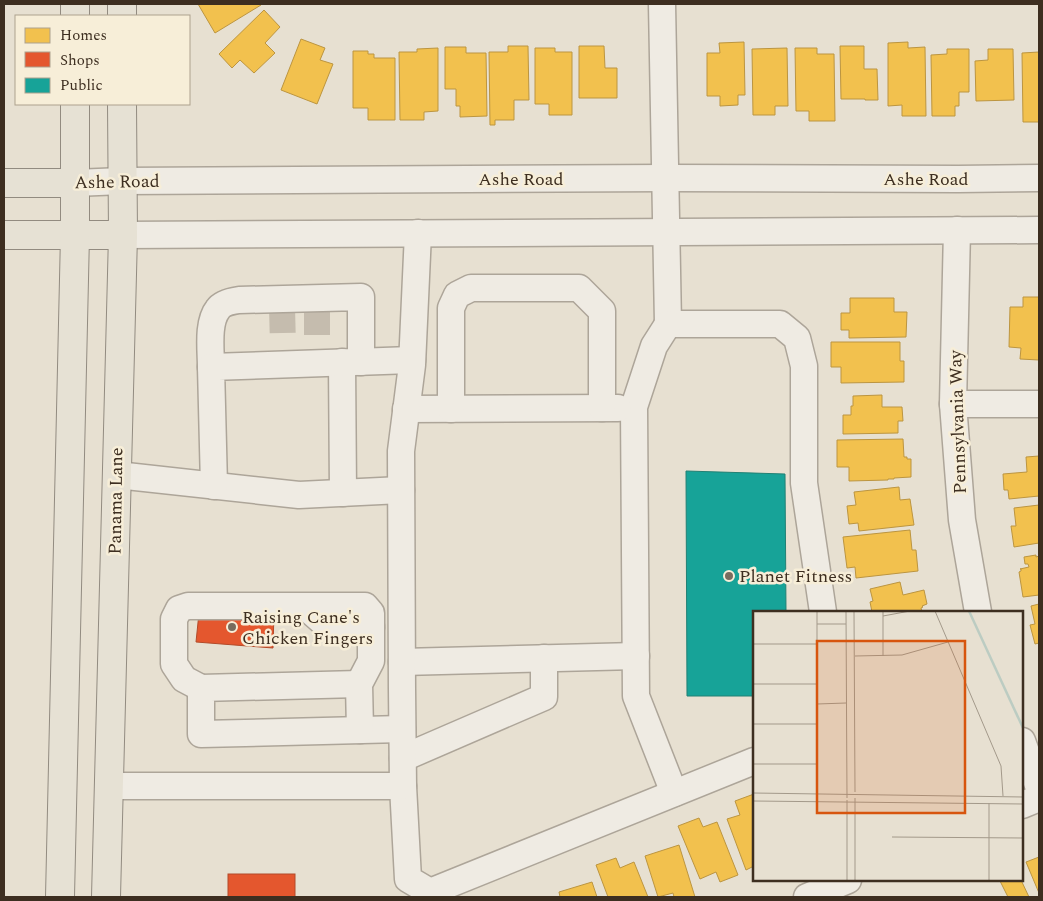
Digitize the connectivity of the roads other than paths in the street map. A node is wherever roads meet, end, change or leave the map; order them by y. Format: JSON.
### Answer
{"nodes":[{"id":1,"x":662,"y":4,"type":"edge"},
{"id":2,"x":75,"y":105,"type":"edge"},
{"id":3,"x":122,"y":105,"type":"edge"},
{"id":4,"x":666,"y":178,"type":"junction"},
{"id":5,"x":1039,"y":178,"type":"edge"},
{"id":6,"x":122,"y":181,"type":"junction"},
{"id":7,"x":4,"y":184,"type":"edge"},
{"id":8,"x":76,"y":184,"type":"junction"},
{"id":9,"x":957,"y":230,"type":"junction"},
{"id":10,"x":1039,"y":230,"type":"edge"},
{"id":11,"x":666,"y":231,"type":"junction"},
{"id":12,"x":418,"y":233,"type":"junction"},
{"id":13,"x":4,"y":235,"type":"edge"},
{"id":14,"x":75,"y":235,"type":"junction"},
{"id":15,"x":123,"y":235,"type":"junction"},
{"id":16,"x":668,"y":324,"type":"junction"},
{"id":17,"x":334,"y":358,"type":"junction"},
{"id":18,"x":412,"y":360,"type":"junction"},
{"id":19,"x":211,"y":367,"type":"junction"},
{"id":20,"x":953,"y":404,"type":"junction"},
{"id":21,"x":1039,"y":404,"type":"edge"},
{"id":22,"x":634,"y":407,"type":"junction"},
{"id":23,"x":602,"y":408,"type":"junction"},
{"id":24,"x":406,"y":409,"type":"junction"},
{"id":25,"x":451,"y":409,"type":"junction"},
{"id":26,"x":117,"y":475,"type":"junction"},
{"id":27,"x":214,"y":486,"type":"junction"},
{"id":28,"x":401,"y":490,"type":"junction"},
{"id":29,"x":343,"y":493,"type":"junction"},
{"id":30,"x":823,"y":611,"type":"edge"},
{"id":31,"x":978,"y":611,"type":"edge"},
{"id":32,"x":636,"y":656,"type":"junction"},
{"id":33,"x":544,"y":658,"type":"junction"},
{"id":34,"x":402,"y":662,"type":"junction"},
{"id":35,"x":359,"y":684,"type":"junction"},
{"id":36,"x":201,"y":688,"type":"junction"},
{"id":37,"x":402,"y":729,"type":"junction"},
{"id":38,"x":360,"y":730,"type":"junction"},
{"id":39,"x":1023,"y":744,"type":"edge"},
{"id":40,"x":403,"y":758,"type":"junction"},
{"id":41,"x":753,"y":761,"type":"edge"},
{"id":42,"x":109,"y":786,"type":"junction"},
{"id":43,"x":403,"y":786,"type":"junction"},
{"id":44,"x":1039,"y":788,"type":"edge"},
{"id":45,"x":674,"y":793,"type":"junction"},
{"id":46,"x":1039,"y":798,"type":"edge"},
{"id":47,"x":1023,"y":805,"type":"edge"},
{"id":48,"x":846,"y":881,"type":"edge"},
{"id":49,"x":60,"y":897,"type":"edge"},
{"id":50,"x":106,"y":897,"type":"edge"},
{"id":51,"x":807,"y":897,"type":"edge"}],
"edges":[{"from":1,"to":4,"type":"street"},
{"from":2,"to":8,"type":"main road"},
{"from":3,"to":6,"type":"main road","name":"Panama Lane"},
{"from":4,"to":5,"type":"street","name":"Ashe Road"},
{"from":4,"to":6,"type":"street","name":"Ashe Road"},
{"from":4,"to":11,"type":"street"},
{"from":6,"to":8,"type":"street","name":"Ashe Road"},
{"from":6,"to":15,"type":"main road","name":"Panama Lane"},
{"from":7,"to":8,"type":"main road","name":"Ashe Road"},
{"from":8,"to":14,"type":"main road"},
{"from":9,"to":10,"type":"street"},
{"from":9,"to":11,"type":"street"},
{"from":9,"to":20,"type":"street","name":"Pennsylvania Way"},
{"from":11,"to":12,"type":"street"},
{"from":11,"to":16,"type":"street"},
{"from":12,"to":15,"type":"street"},
{"from":12,"to":18,"type":"street"},
{"from":13,"to":14,"type":"main road"},
{"from":14,"to":15,"type":"main road"},
{"from":14,"to":49,"type":"main road"},
{"from":15,"to":26,"type":"main road","name":"Panama Lane"},
{"from":16,"to":22,"type":"street"},
{"from":16,"to":30,"type":"street"},
{"from":17,"to":18,"type":"street"},
{"from":17,"to":19,"type":"street"},
{"from":17,"to":19,"type":"street"},
{"from":17,"to":29,"type":"street"},
{"from":18,"to":24,"type":"street"},
{"from":19,"to":27,"type":"street"},
{"from":20,"to":21,"type":"street"},
{"from":20,"to":31,"type":"street","name":"Pennsylvania Way"},
{"from":22,"to":23,"type":"street"},
{"from":22,"to":32,"type":"street"},
{"from":23,"to":25,"type":"street"},
{"from":23,"to":25,"type":"street"},
{"from":24,"to":25,"type":"street"},
{"from":24,"to":28,"type":"street"},
{"from":26,"to":27,"type":"street"},
{"from":26,"to":42,"type":"main road","name":"Panama Lane"},
{"from":27,"to":29,"type":"street"},
{"from":28,"to":29,"type":"street"},
{"from":28,"to":34,"type":"street"},
{"from":32,"to":33,"type":"street"},
{"from":32,"to":45,"type":"street"},
{"from":33,"to":34,"type":"street"},
{"from":33,"to":40,"type":"street"},
{"from":34,"to":37,"type":"street"},
{"from":35,"to":36,"type":"street"},
{"from":35,"to":36,"type":"street"},
{"from":35,"to":38,"type":"street"},
{"from":36,"to":38,"type":"street"},
{"from":37,"to":38,"type":"street"},
{"from":37,"to":40,"type":"street"},
{"from":39,"to":44,"type":"street"},
{"from":40,"to":43,"type":"street"},
{"from":41,"to":45,"type":"street"},
{"from":42,"to":43,"type":"street"},
{"from":42,"to":50,"type":"main road","name":"Panama Lane"},
{"from":43,"to":45,"type":"street"},
{"from":46,"to":47,"type":"street"},
{"from":48,"to":51,"type":"street"}]}
